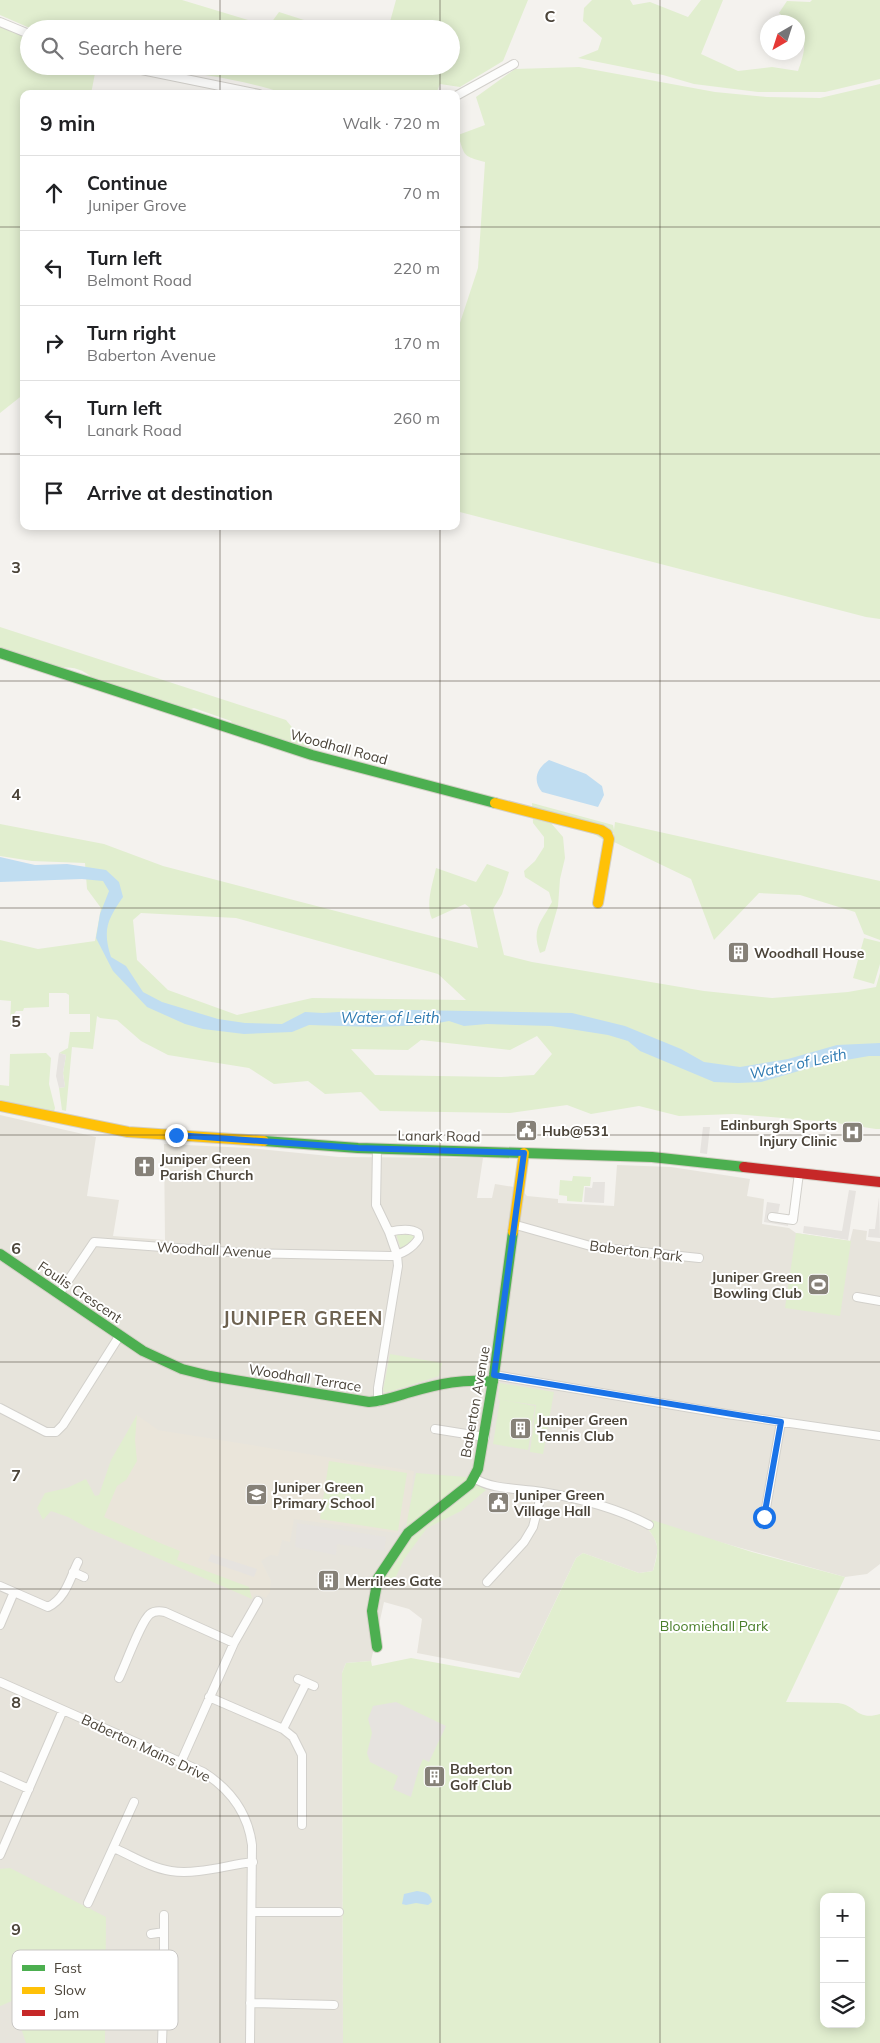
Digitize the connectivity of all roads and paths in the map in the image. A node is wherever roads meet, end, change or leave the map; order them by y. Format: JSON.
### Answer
{"nodes":[{"id":1,"x":0,"y":22,"type":"edge"},
{"id":2,"x":20,"y":30,"type":"edge"},
{"id":3,"x":514,"y":64,"type":"dead end"},
{"id":4,"x":171,"y":75,"type":"edge"},
{"id":5,"x":240,"y":90,"type":"edge"},
{"id":6,"x":460,"y":94,"type":"edge"},
{"id":7,"x":0,"y":654,"type":"edge"},
{"id":8,"x":598,"y":903,"type":"dead end"},
{"id":9,"x":0,"y":1106,"type":"edge"},
{"id":10,"x":377,"y":1148,"type":"junction"},
{"id":11,"x":524,"y":1153,"type":"junction"},
{"id":12,"x":799,"y":1173,"type":"junction"},
{"id":13,"x":880,"y":1182,"type":"edge"},
{"id":14,"x":772,"y":1217,"type":"dead end"},
{"id":15,"x":516,"y":1225,"type":"junction"},
{"id":16,"x":389,"y":1232,"type":"junction"},
{"id":17,"x":0,"y":1254,"type":"edge"},
{"id":18,"x":397,"y":1255,"type":"junction"},
{"id":19,"x":699,"y":1258,"type":"dead end"},
{"id":20,"x":59,"y":1294,"type":"junction"},
{"id":21,"x":857,"y":1297,"type":"dead end"},
{"id":22,"x":880,"y":1301,"type":"edge"},
{"id":23,"x":120,"y":1335,"type":"junction"},
{"id":24,"x":494,"y":1378,"type":"junction"},
{"id":25,"x":378,"y":1402,"type":"junction"},
{"id":26,"x":0,"y":1408,"type":"edge"},
{"id":27,"x":781,"y":1422,"type":"junction"},
{"id":28,"x":435,"y":1429,"type":"dead end"},
{"id":29,"x":880,"y":1436,"type":"edge"},
{"id":30,"x":485,"y":1437,"type":"junction"},
{"id":31,"x":474,"y":1478,"type":"junction"},
{"id":32,"x":542,"y":1492,"type":"junction"},
{"id":33,"x":649,"y":1526,"type":"dead end"},
{"id":34,"x":763,"y":1526,"type":"dead end"},
{"id":35,"x":78,"y":1562,"type":"dead end"},
{"id":36,"x":73,"y":1572,"type":"junction"},
{"id":37,"x":84,"y":1577,"type":"dead end"},
{"id":38,"x":487,"y":1582,"type":"dead end"},
{"id":39,"x":0,"y":1586,"type":"edge"},
{"id":40,"x":14,"y":1592,"type":"junction"},
{"id":41,"x":258,"y":1601,"type":"dead end"},
{"id":42,"x":0,"y":1625,"type":"edge"},
{"id":43,"x":234,"y":1643,"type":"junction"},
{"id":44,"x":377,"y":1647,"type":"dead end"},
{"id":45,"x":119,"y":1678,"type":"dead end"},
{"id":46,"x":298,"y":1679,"type":"dead end"},
{"id":47,"x":0,"y":1682,"type":"edge"},
{"id":48,"x":306,"y":1683,"type":"junction"},
{"id":49,"x":314,"y":1686,"type":"dead end"},
{"id":50,"x":209,"y":1697,"type":"junction"},
{"id":51,"x":63,"y":1710,"type":"junction"},
{"id":52,"x":283,"y":1729,"type":"junction"},
{"id":53,"x":181,"y":1762,"type":"junction"},
{"id":54,"x":0,"y":1776,"type":"edge"},
{"id":55,"x":29,"y":1789,"type":"junction"},
{"id":56,"x":134,"y":1809,"type":"dead end"},
{"id":57,"x":301,"y":1814,"type":"junction"},
{"id":58,"x":311,"y":1814,"type":"dead end"},
{"id":59,"x":302,"y":1825,"type":"dead end"},
{"id":60,"x":114,"y":1848,"type":"junction"},
{"id":61,"x":0,"y":1854,"type":"edge"},
{"id":62,"x":253,"y":1862,"type":"junction"},
{"id":63,"x":88,"y":1903,"type":"dead end"},
{"id":64,"x":252,"y":1912,"type":"junction"},
{"id":65,"x":330,"y":1912,"type":"junction"},
{"id":66,"x":339,"y":1912,"type":"dead end"},
{"id":67,"x":164,"y":1915,"type":"dead end"},
{"id":68,"x":330,"y":1921,"type":"dead end"},
{"id":69,"x":164,"y":1932,"type":"junction"},
{"id":70,"x":151,"y":1934,"type":"dead end"},
{"id":71,"x":164,"y":1950,"type":"edge"},
{"id":72,"x":250,"y":2003,"type":"junction"},
{"id":73,"x":324,"y":2005,"type":"junction"},
{"id":74,"x":334,"y":2005,"type":"dead end"},
{"id":75,"x":323,"y":2014,"type":"dead end"},
{"id":76,"x":162,"y":2030,"type":"edge"},
{"id":77,"x":162,"y":2043,"type":"edge"},
{"id":78,"x":250,"y":2043,"type":"edge"}],
"edges":[{"from":1,"to":2,"type":"street"},
{"from":3,"to":6,"type":"street"},
{"from":4,"to":5,"type":"street"},
{"from":7,"to":8,"type":"street","name":"Woodhall Road"},
{"from":9,"to":10,"type":"street","name":"Lanark Road"},
{"from":10,"to":11,"type":"street","name":"Lanark Road"},
{"from":10,"to":16,"type":"street"},
{"from":11,"to":12,"type":"street","name":"Lanark Road"},
{"from":11,"to":15,"type":"street","name":"Baberton Avenue"},
{"from":12,"to":13,"type":"street","name":"Lanark Road"},
{"from":12,"to":14,"type":"street"},
{"from":15,"to":19,"type":"street","name":"Baberton Park"},
{"from":15,"to":24,"type":"street","name":"Baberton Avenue"},
{"from":16,"to":18,"type":"street"},
{"from":16,"to":18,"type":"street"},
{"from":17,"to":20,"type":"street","name":"Foulis Crescent"},
{"from":18,"to":20,"type":"street","name":"Woodhall Avenue"},
{"from":18,"to":25,"type":"street"},
{"from":20,"to":23,"type":"street","name":"Foulis Crescent"},
{"from":21,"to":22,"type":"street"},
{"from":23,"to":25,"type":"street","name":"Woodhall Terrace"},
{"from":23,"to":26,"type":"street"},
{"from":24,"to":25,"type":"street","name":"Woodhall Terrace"},
{"from":24,"to":27,"type":"street"},
{"from":24,"to":30,"type":"street","name":"Baberton Avenue"},
{"from":27,"to":29,"type":"street"},
{"from":27,"to":34,"type":"street"},
{"from":28,"to":30,"type":"street"},
{"from":30,"to":31,"type":"street","name":"Baberton Avenue"},
{"from":31,"to":32,"type":"street"},
{"from":31,"to":44,"type":"street","name":"Baberton Avenue"},
{"from":32,"to":33,"type":"street"},
{"from":32,"to":38,"type":"street"},
{"from":35,"to":36,"type":"street"},
{"from":36,"to":37,"type":"street"},
{"from":36,"to":40,"type":"street"},
{"from":39,"to":40,"type":"street"},
{"from":40,"to":42,"type":"street"},
{"from":41,"to":43,"type":"street"},
{"from":43,"to":45,"type":"street"},
{"from":43,"to":50,"type":"street"},
{"from":46,"to":48,"type":"street"},
{"from":47,"to":51,"type":"street","name":"Baberton Mains Drive"},
{"from":48,"to":49,"type":"street"},
{"from":48,"to":52,"type":"street"},
{"from":50,"to":52,"type":"street"},
{"from":50,"to":53,"type":"street"},
{"from":51,"to":53,"type":"street","name":"Baberton Mains Drive"},
{"from":51,"to":55,"type":"street"},
{"from":52,"to":57,"type":"street"},
{"from":53,"to":62,"type":"street","name":"Baberton Mains Drive"},
{"from":54,"to":55,"type":"street"},
{"from":55,"to":61,"type":"street"},
{"from":56,"to":60,"type":"street"},
{"from":57,"to":58,"type":"street"},
{"from":57,"to":59,"type":"street"},
{"from":60,"to":62,"type":"street"},
{"from":60,"to":63,"type":"street"},
{"from":62,"to":64,"type":"street","name":"Baberton Mains Drive"},
{"from":64,"to":65,"type":"street"},
{"from":64,"to":72,"type":"street","name":"Baberton Mains Drive"},
{"from":65,"to":66,"type":"street"},
{"from":65,"to":68,"type":"street"},
{"from":67,"to":69,"type":"street"},
{"from":69,"to":70,"type":"street"},
{"from":69,"to":71,"type":"street"},
{"from":72,"to":73,"type":"street"},
{"from":72,"to":78,"type":"street","name":"Baberton Mains Drive"},
{"from":73,"to":74,"type":"street"},
{"from":73,"to":75,"type":"street"},
{"from":76,"to":77,"type":"street"}]}
